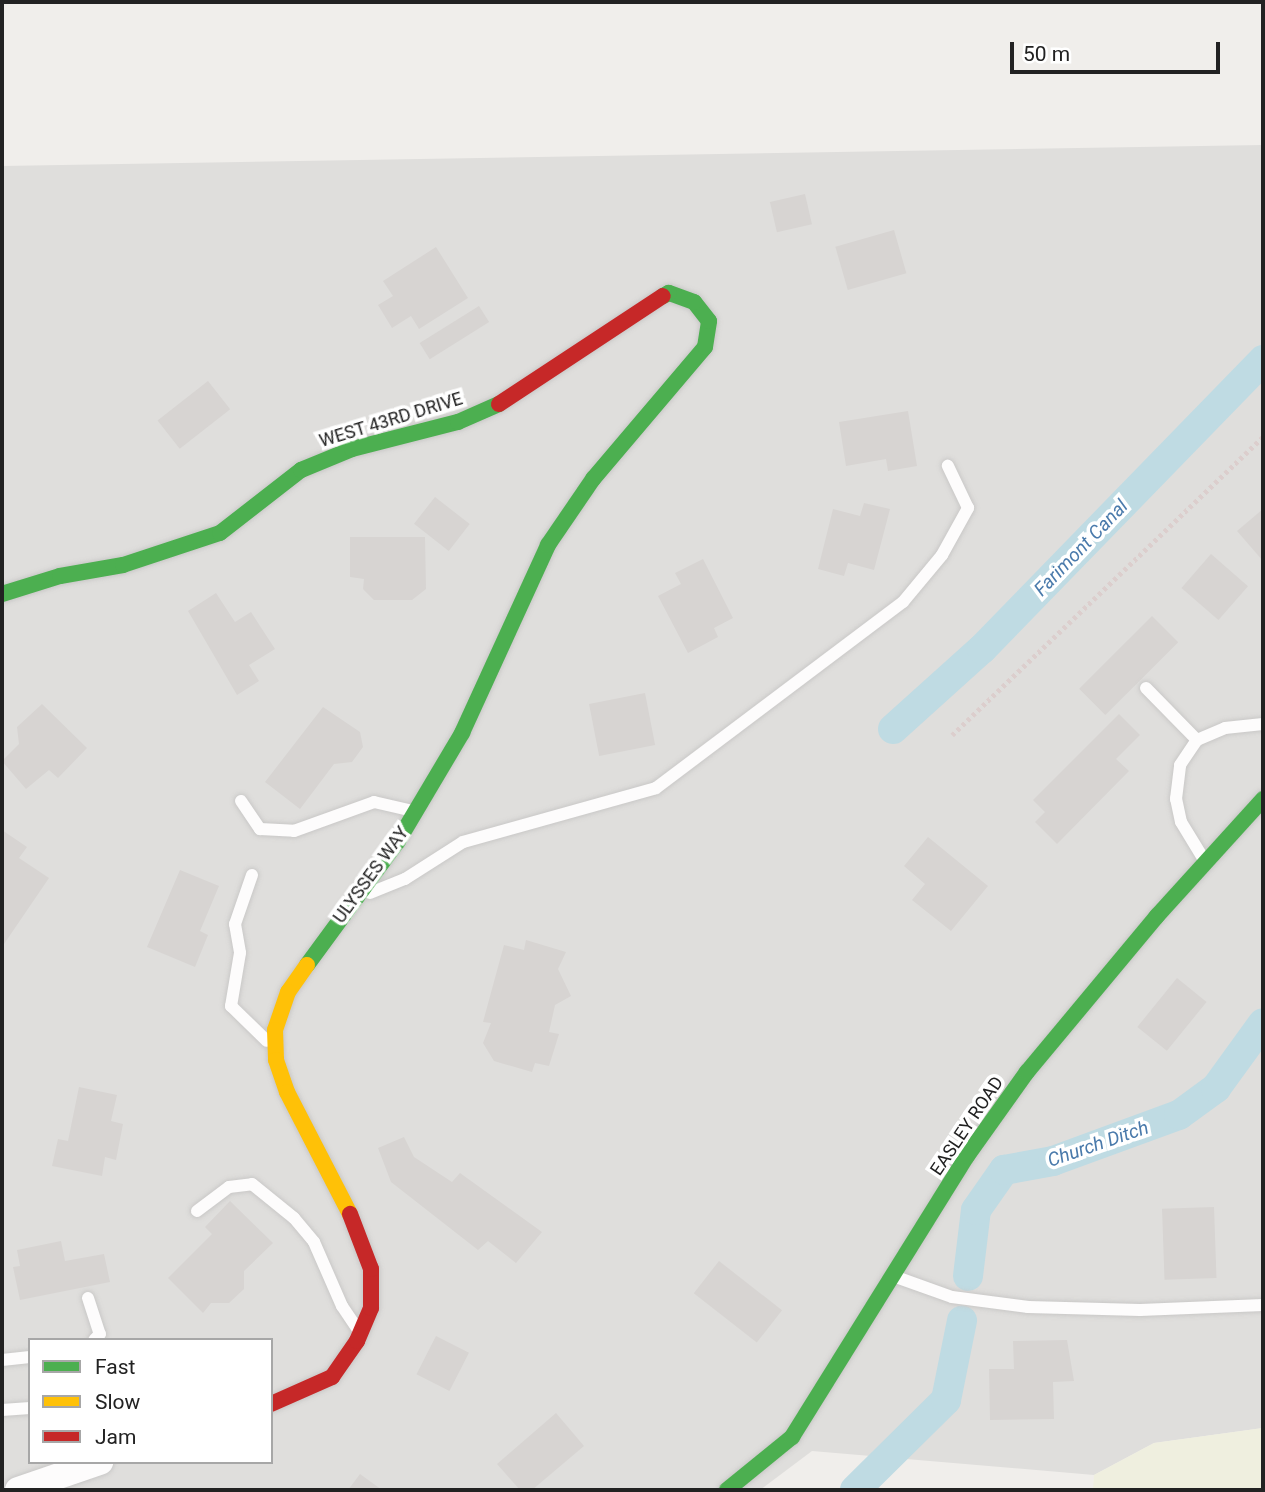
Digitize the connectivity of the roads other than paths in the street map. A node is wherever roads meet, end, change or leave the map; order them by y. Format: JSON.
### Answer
{"nodes":[{"id":1,"x":705,"y":347,"type":"joint"},
{"id":2,"x":948,"y":466,"type":"dead end"},
{"id":3,"x":2,"y":594,"type":"edge"},
{"id":4,"x":1146,"y":688,"type":"dead end"},
{"id":5,"x":1263,"y":724,"type":"edge"},
{"id":6,"x":1197,"y":740,"type":"junction"},
{"id":7,"x":1263,"y":799,"type":"edge"},
{"id":8,"x":241,"y":801,"type":"dead end"},
{"id":9,"x":416,"y":811,"type":"junction"},
{"id":10,"x":1207,"y":864,"type":"junction"},
{"id":11,"x":252,"y":875,"type":"dead end"},
{"id":12,"x":350,"y":901,"type":"junction"},
{"id":13,"x":276,"y":1049,"type":"junction"},
{"id":14,"x":197,"y":1211,"type":"dead end"},
{"id":15,"x":892,"y":1276,"type":"junction"},
{"id":16,"x":88,"y":1298,"type":"dead end"},
{"id":17,"x":1263,"y":1306,"type":"edge"},
{"id":18,"x":360,"y":1333,"type":"junction"},
{"id":19,"x":96,"y":1338,"type":"edge"},
{"id":20,"x":28,"y":1357,"type":"edge"},
{"id":21,"x":2,"y":1360,"type":"edge"},
{"id":22,"x":273,"y":1403,"type":"edge"},
{"id":23,"x":28,"y":1408,"type":"edge"},
{"id":24,"x":2,"y":1410,"type":"edge"},
{"id":25,"x":94,"y":1464,"type":"edge"},
{"id":26,"x":18,"y":1490,"type":"edge"},
{"id":27,"x":727,"y":1490,"type":"edge"}],
"edges":[{"from":1,"to":3,"type":"street","name":"WEST 43RD DRIVE"},
{"from":1,"to":9,"type":"street","name":"ULYSSES WAY"},
{"from":2,"to":12,"type":"lane"},
{"from":4,"to":6,"type":"lane"},
{"from":5,"to":6,"type":"lane"},
{"from":6,"to":10,"type":"lane"},
{"from":7,"to":10,"type":"street","name":"EASLEY ROAD"},
{"from":8,"to":9,"type":"lane"},
{"from":9,"to":12,"type":"street","name":"ULYSSES WAY"},
{"from":10,"to":15,"type":"street","name":"EASLEY ROAD"},
{"from":11,"to":13,"type":"lane"},
{"from":12,"to":13,"type":"street","name":"ULYSSES WAY"},
{"from":13,"to":18,"type":"street","name":"ULYSSES WAY"},
{"from":14,"to":18,"type":"lane"},
{"from":15,"to":17,"type":"lane"},
{"from":15,"to":27,"type":"street","name":"EASLEY ROAD"},
{"from":16,"to":19,"type":"lane"},
{"from":18,"to":22,"type":"street","name":"ULYSSES WAY"},
{"from":20,"to":21,"type":"lane"},
{"from":23,"to":24,"type":"lane"},
{"from":25,"to":26,"type":"street"}]}
